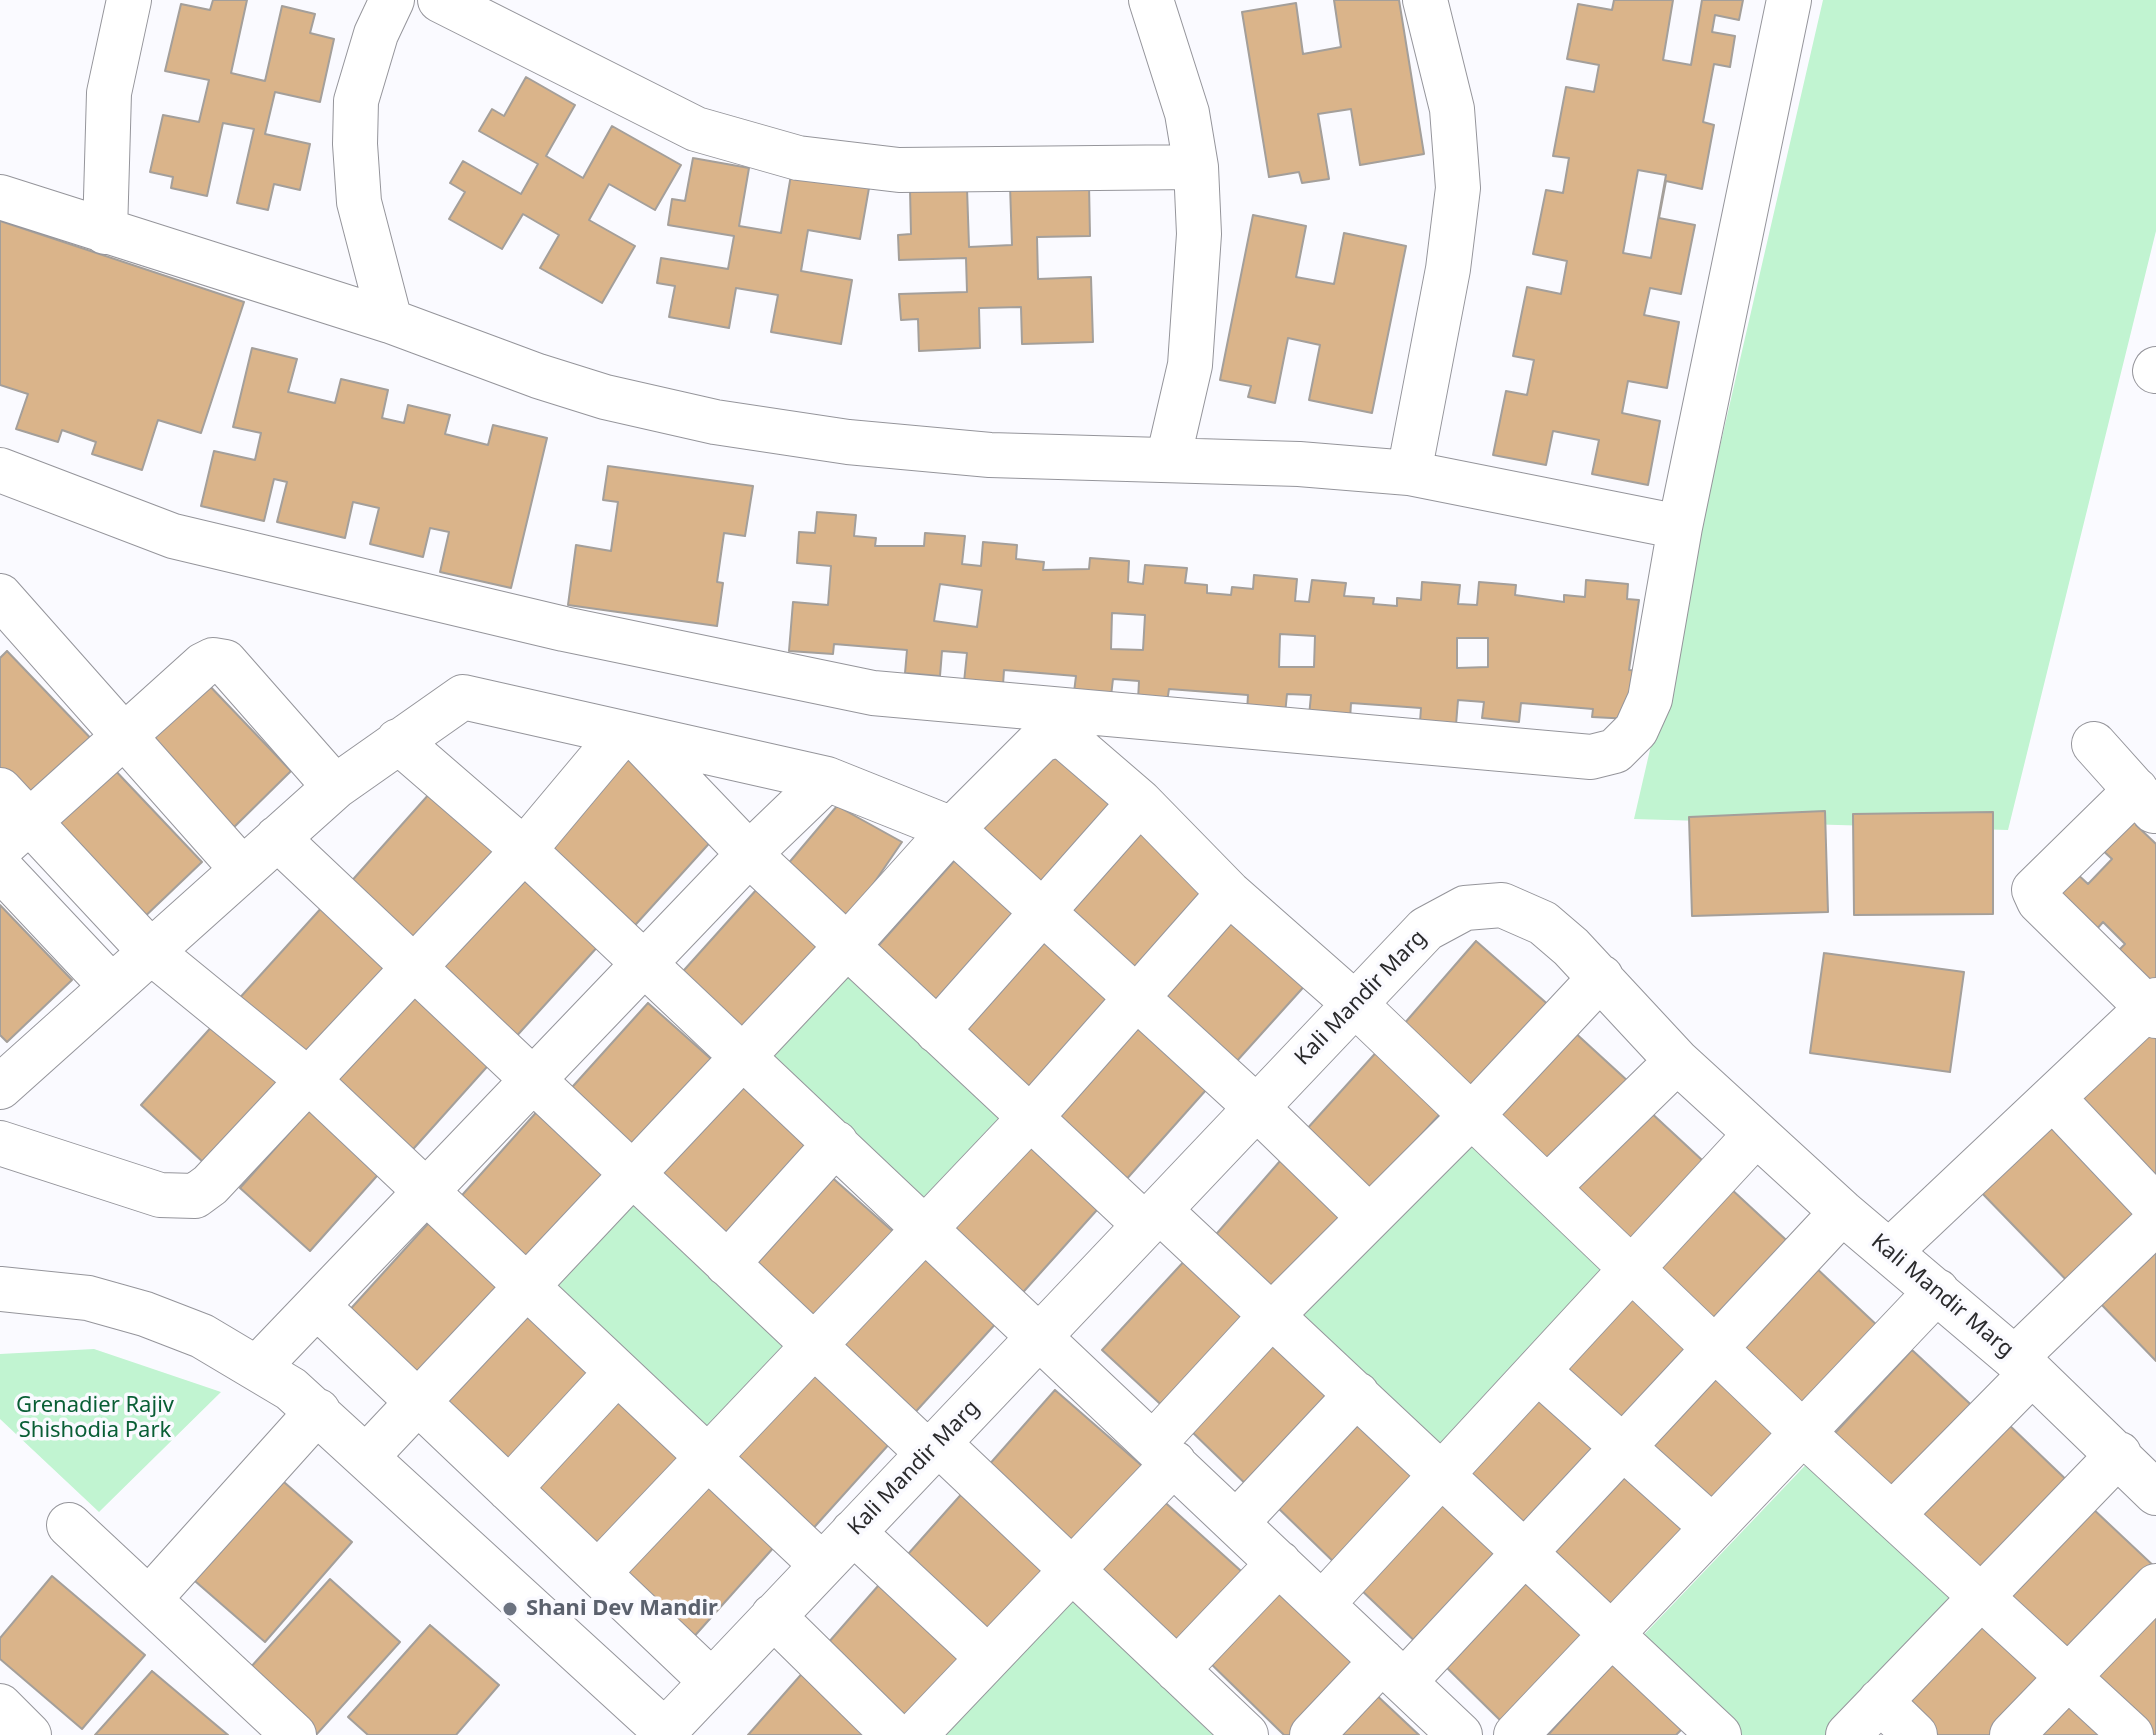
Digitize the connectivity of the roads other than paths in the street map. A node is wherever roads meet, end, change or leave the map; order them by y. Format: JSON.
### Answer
{"nodes":[{"id":1,"x":129,"y":0,"type":"edge"},
{"id":2,"x":392,"y":0,"type":"edge"},
{"id":3,"x":440,"y":0,"type":"edge"},
{"id":4,"x":1151,"y":0,"type":"edge"},
{"id":5,"x":1425,"y":0,"type":"edge"},
{"id":6,"x":1789,"y":0,"type":"edge"},
{"id":7,"x":1196,"y":167,"type":"junction"},
{"id":8,"x":0,"y":197,"type":"edge"},
{"id":9,"x":105,"y":232,"type":"junction"},
{"id":10,"x":390,"y":321,"type":"junction"},
{"id":11,"x":1168,"y":460,"type":"junction"},
{"id":12,"x":0,"y":470,"type":"edge"},
{"id":13,"x":1409,"y":473,"type":"junction"},
{"id":14,"x":1680,"y":527,"type":"junction"},
{"id":15,"x":8,"y":620,"type":"edge"},
{"id":16,"x":629,"y":734,"type":"junction"},
{"id":17,"x":125,"y":735,"type":"junction"},
{"id":18,"x":398,"y":741,"type":"junction"},
{"id":19,"x":2094,"y":744,"type":"dead end"},
{"id":20,"x":827,"y":779,"type":"junction"},
{"id":21,"x":335,"y":787,"type":"junction"},
{"id":22,"x":0,"y":790,"type":"edge"},
{"id":23,"x":2146,"y":801,"type":"edge"},
{"id":24,"x":1140,"y":802,"type":"junction"},
{"id":25,"x":952,"y":829,"type":"junction"},
{"id":26,"x":15,"y":835,"type":"edge"},
{"id":27,"x":277,"y":838,"type":"junction"},
{"id":28,"x":524,"y":850,"type":"junction"},
{"id":29,"x":749,"y":854,"type":"junction"},
{"id":30,"x":0,"y":868,"type":"edge"},
{"id":31,"x":242,"y":869,"type":"junction"},
{"id":32,"x":1229,"y":893,"type":"junction"},
{"id":33,"x":1041,"y":914,"type":"junction"},
{"id":34,"x":847,"y":946,"type":"junction"},
{"id":35,"x":150,"y":951,"type":"junction"},
{"id":36,"x":644,"y":963,"type":"junction"},
{"id":37,"x":412,"y":969,"type":"junction"},
{"id":38,"x":1601,"y":977,"type":"junction"},
{"id":39,"x":111,"y":986,"type":"junction"},
{"id":40,"x":1135,"y":998,"type":"junction"},
{"id":41,"x":1355,"y":1004,"type":"junction"},
{"id":42,"x":2153,"y":1008,"type":"edge"},
{"id":43,"x":937,"y":1031,"type":"junction"},
{"id":44,"x":744,"y":1056,"type":"junction"},
{"id":45,"x":1677,"y":1061,"type":"junction"},
{"id":46,"x":6,"y":1070,"type":"edge"},
{"id":47,"x":308,"y":1080,"type":"junction"},
{"id":48,"x":532,"y":1081,"type":"junction"},
{"id":49,"x":2053,"y":1098,"type":"junction"},
{"id":50,"x":1257,"y":1108,"type":"junction"},
{"id":51,"x":1471,"y":1116,"type":"junction"},
{"id":52,"x":1030,"y":1118,"type":"junction"},
{"id":53,"x":1756,"y":1134,"type":"junction"},
{"id":54,"x":0,"y":1143,"type":"edge"},
{"id":55,"x":836,"y":1143,"type":"junction"},
{"id":56,"x":632,"y":1175,"type":"junction"},
{"id":57,"x":1547,"y":1188,"type":"junction"},
{"id":58,"x":426,"y":1191,"type":"junction"},
{"id":59,"x":2156,"y":1207,"type":"edge"},
{"id":60,"x":1842,"y":1212,"type":"junction"},
{"id":61,"x":1369,"y":1217,"type":"junction"},
{"id":62,"x":1152,"y":1218,"type":"junction"},
{"id":63,"x":2156,"y":1222,"type":"edge"},
{"id":64,"x":926,"y":1227,"type":"junction"},
{"id":65,"x":1890,"y":1251,"type":"junction"},
{"id":66,"x":727,"y":1264,"type":"junction"},
{"id":67,"x":1634,"y":1271,"type":"junction"},
{"id":68,"x":527,"y":1286,"type":"junction"},
{"id":69,"x":0,"y":1289,"type":"edge"},
{"id":70,"x":1937,"y":1291,"type":"junction"},
{"id":71,"x":317,"y":1306,"type":"junction"},
{"id":72,"x":1272,"y":1315,"type":"junction"},
{"id":73,"x":1041,"y":1335,"type":"junction"},
{"id":74,"x":813,"y":1345,"type":"junction"},
{"id":75,"x":1716,"y":1350,"type":"junction"},
{"id":76,"x":2023,"y":1366,"type":"junction"},
{"id":77,"x":258,"y":1367,"type":"junction"},
{"id":78,"x":617,"y":1372,"type":"junction"},
{"id":79,"x":1539,"y":1372,"type":"junction"},
{"id":80,"x":1357,"y":1394,"type":"junction"},
{"id":81,"x":418,"y":1402,"type":"junction"},
{"id":82,"x":318,"y":1411,"type":"junction"},
{"id":83,"x":1802,"y":1432,"type":"junction"},
{"id":84,"x":933,"y":1448,"type":"junction"},
{"id":85,"x":1624,"y":1448,"type":"junction"},
{"id":86,"x":1164,"y":1453,"type":"junction"},
{"id":87,"x":367,"y":1456,"type":"junction"},
{"id":88,"x":708,"y":1457,"type":"junction"},
{"id":89,"x":2141,"y":1467,"type":"edge"},
{"id":90,"x":1443,"y":1475,"type":"junction"},
{"id":91,"x":509,"y":1489,"type":"junction"},
{"id":92,"x":1892,"y":1515,"type":"junction"},
{"id":93,"x":1237,"y":1522,"type":"junction"},
{"id":94,"x":69,"y":1525,"type":"dead end"},
{"id":95,"x":1712,"y":1527,"type":"junction"},
{"id":96,"x":853,"y":1532,"type":"junction"},
{"id":97,"x":1526,"y":1552,"type":"junction"},
{"id":98,"x":1279,"y":1563,"type":"junction"},
{"id":99,"x":822,"y":1565,"type":"junction"},
{"id":100,"x":1071,"y":1570,"type":"junction"},
{"id":101,"x":598,"y":1573,"type":"junction"},
{"id":102,"x":2156,"y":1586,"type":"edge"},
{"id":103,"x":1982,"y":1598,"type":"junction"},
{"id":104,"x":149,"y":1599,"type":"junction"},
{"id":105,"x":1322,"y":1604,"type":"junction"},
{"id":106,"x":773,"y":1616,"type":"junction"},
{"id":107,"x":1613,"y":1633,"type":"junction"},
{"id":108,"x":987,"y":1657,"type":"junction"},
{"id":109,"x":1177,"y":1670,"type":"junction"},
{"id":110,"x":1393,"y":1672,"type":"junction"},
{"id":111,"x":2068,"y":1677,"type":"junction"},
{"id":112,"x":711,"y":1681,"type":"junction"},
{"id":113,"x":1880,"y":1701,"type":"junction"},
{"id":114,"x":0,"y":1706,"type":"edge"},
{"id":115,"x":651,"y":1728,"type":"edge"},
{"id":116,"x":1703,"y":1730,"type":"edge"},
{"id":117,"x":29,"y":1735,"type":"edge"},
{"id":118,"x":294,"y":1735,"type":"edge"},
{"id":119,"x":894,"y":1735,"type":"edge"},
{"id":120,"x":915,"y":1735,"type":"edge"},
{"id":121,"x":1246,"y":1735,"type":"edge"},
{"id":122,"x":1312,"y":1735,"type":"edge"},
{"id":123,"x":1460,"y":1735,"type":"edge"},
{"id":124,"x":1516,"y":1735,"type":"edge"},
{"id":125,"x":1848,"y":1735,"type":"edge"},
{"id":126,"x":1915,"y":1735,"type":"edge"},
{"id":127,"x":2012,"y":1735,"type":"edge"},
{"id":128,"x":2131,"y":1735,"type":"edge"}],
"edges":[{"from":1,"to":9,"type":"street"},
{"from":2,"to":10,"type":"street"},
{"from":3,"to":7,"type":"street"},
{"from":4,"to":7,"type":"street"},
{"from":5,"to":13,"type":"street"},
{"from":6,"to":14,"type":"street"},
{"from":7,"to":11,"type":"street"},
{"from":8,"to":9,"type":"street"},
{"from":9,"to":10,"type":"street"},
{"from":10,"to":11,"type":"street"},
{"from":11,"to":13,"type":"street"},
{"from":12,"to":14,"type":"street"},
{"from":13,"to":14,"type":"street"},
{"from":15,"to":17,"type":"street"},
{"from":16,"to":18,"type":"street"},
{"from":16,"to":20,"type":"street"},
{"from":16,"to":28,"type":"street"},
{"from":16,"to":29,"type":"street"},
{"from":17,"to":21,"type":"street"},
{"from":17,"to":26,"type":"street"},
{"from":17,"to":31,"type":"street"},
{"from":18,"to":21,"type":"street"},
{"from":18,"to":28,"type":"street"},
{"from":19,"to":23,"type":"street"},
{"from":20,"to":25,"type":"street"},
{"from":20,"to":29,"type":"street"},
{"from":21,"to":27,"type":"street"},
{"from":22,"to":26,"type":"street"},
{"from":23,"to":42,"type":"street"},
{"from":24,"to":25,"type":"street"},
{"from":24,"to":32,"type":"street"},
{"from":24,"to":33,"type":"street"},
{"from":25,"to":33,"type":"street"},
{"from":25,"to":34,"type":"street"},
{"from":26,"to":35,"type":"street"},
{"from":27,"to":31,"type":"street"},
{"from":27,"to":37,"type":"street"},
{"from":28,"to":36,"type":"street"},
{"from":28,"to":37,"type":"street"},
{"from":29,"to":34,"type":"street"},
{"from":29,"to":36,"type":"street"},
{"from":30,"to":39,"type":"street"},
{"from":31,"to":35,"type":"street"},
{"from":32,"to":40,"type":"street"},
{"from":32,"to":41,"type":"street"},
{"from":33,"to":40,"type":"street"},
{"from":33,"to":43,"type":"street"},
{"from":34,"to":43,"type":"street"},
{"from":34,"to":44,"type":"street"},
{"from":35,"to":39,"type":"street"},
{"from":35,"to":47,"type":"street"},
{"from":36,"to":44,"type":"street"},
{"from":36,"to":48,"type":"street"},
{"from":37,"to":47,"type":"street"},
{"from":37,"to":48,"type":"street"},
{"from":38,"to":41,"type":"street","name":"Kali Mandir Marg"},
{"from":38,"to":45,"type":"street","name":"Kali Mandir Marg"},
{"from":38,"to":51,"type":"street"},
{"from":39,"to":46,"type":"street"},
{"from":40,"to":50,"type":"street"},
{"from":40,"to":52,"type":"street"},
{"from":41,"to":50,"type":"street","name":"Kali Mandir Marg"},
{"from":41,"to":51,"type":"street"},
{"from":42,"to":49,"type":"street"},
{"from":43,"to":52,"type":"street"},
{"from":44,"to":55,"type":"street"},
{"from":44,"to":56,"type":"street"},
{"from":45,"to":53,"type":"street","name":"Kali Mandir Marg"},
{"from":45,"to":57,"type":"street"},
{"from":47,"to":54,"type":"street"},
{"from":47,"to":58,"type":"street"},
{"from":48,"to":56,"type":"street"},
{"from":48,"to":58,"type":"street"},
{"from":49,"to":59,"type":"street"},
{"from":49,"to":65,"type":"street"},
{"from":50,"to":61,"type":"street"},
{"from":50,"to":62,"type":"street","name":"Kali Mandir Marg"},
{"from":51,"to":57,"type":"street"},
{"from":51,"to":61,"type":"street"},
{"from":52,"to":62,"type":"street"},
{"from":52,"to":64,"type":"street"},
{"from":53,"to":60,"type":"street","name":"Kali Mandir Marg"},
{"from":53,"to":67,"type":"street"},
{"from":55,"to":64,"type":"street"},
{"from":55,"to":66,"type":"street"},
{"from":56,"to":66,"type":"street"},
{"from":56,"to":68,"type":"street"},
{"from":57,"to":67,"type":"street"},
{"from":58,"to":68,"type":"street"},
{"from":58,"to":71,"type":"street"},
{"from":60,"to":65,"type":"street","name":"Kali Mandir Marg"},
{"from":60,"to":75,"type":"street"},
{"from":61,"to":72,"type":"street"},
{"from":62,"to":72,"type":"street"},
{"from":62,"to":73,"type":"street","name":"Kali Mandir Marg"},
{"from":63,"to":76,"type":"street"},
{"from":64,"to":73,"type":"street"},
{"from":64,"to":74,"type":"street"},
{"from":65,"to":70,"type":"street","name":"Kali Mandir Marg"},
{"from":66,"to":74,"type":"street"},
{"from":67,"to":75,"type":"street"},
{"from":67,"to":79,"type":"street"},
{"from":68,"to":78,"type":"street"},
{"from":68,"to":81,"type":"street"},
{"from":69,"to":77,"type":"street"},
{"from":70,"to":76,"type":"street","name":"Kali Mandir Marg"},
{"from":70,"to":83,"type":"street"},
{"from":71,"to":77,"type":"street"},
{"from":71,"to":81,"type":"street"},
{"from":72,"to":80,"type":"street"},
{"from":72,"to":86,"type":"street"},
{"from":73,"to":84,"type":"street","name":"Kali Mandir Marg"},
{"from":73,"to":86,"type":"street"},
{"from":74,"to":84,"type":"street"},
{"from":74,"to":88,"type":"street"},
{"from":75,"to":83,"type":"street"},
{"from":75,"to":85,"type":"street"},
{"from":76,"to":89,"type":"street","name":"Kali Mandir Marg"},
{"from":76,"to":92,"type":"street"},
{"from":77,"to":82,"type":"street"},
{"from":78,"to":88,"type":"street"},
{"from":78,"to":91,"type":"street"},
{"from":79,"to":85,"type":"street"},
{"from":79,"to":90,"type":"street"},
{"from":80,"to":90,"type":"street"},
{"from":80,"to":93,"type":"street"},
{"from":81,"to":87,"type":"street"},
{"from":81,"to":91,"type":"street"},
{"from":82,"to":87,"type":"street"},
{"from":82,"to":104,"type":"street"},
{"from":83,"to":92,"type":"street"},
{"from":83,"to":95,"type":"street"},
{"from":84,"to":96,"type":"street","name":"Kali Mandir Marg"},
{"from":84,"to":100,"type":"street"},
{"from":85,"to":95,"type":"street"},
{"from":85,"to":97,"type":"street"},
{"from":86,"to":93,"type":"street"},
{"from":86,"to":100,"type":"street"},
{"from":87,"to":115,"type":"street"},
{"from":88,"to":99,"type":"street"},
{"from":88,"to":101,"type":"street"},
{"from":89,"to":103,"type":"street"},
{"from":90,"to":97,"type":"street"},
{"from":90,"to":105,"type":"street"},
{"from":91,"to":101,"type":"street"},
{"from":92,"to":103,"type":"street"},
{"from":93,"to":98,"type":"street"},
{"from":94,"to":104,"type":"street"},
{"from":95,"to":107,"type":"street"},
{"from":96,"to":99,"type":"street","name":"Kali Mandir Marg"},
{"from":96,"to":108,"type":"street"},
{"from":97,"to":107,"type":"street"},
{"from":97,"to":110,"type":"street"},
{"from":98,"to":105,"type":"street"},
{"from":98,"to":109,"type":"street"},
{"from":99,"to":106,"type":"street","name":"Kali Mandir Marg"},
{"from":100,"to":108,"type":"street"},
{"from":100,"to":109,"type":"street"},
{"from":101,"to":112,"type":"street"},
{"from":102,"to":111,"type":"street"},
{"from":103,"to":111,"type":"street"},
{"from":103,"to":113,"type":"street"},
{"from":104,"to":118,"type":"street"},
{"from":105,"to":110,"type":"street"},
{"from":106,"to":112,"type":"street","name":"Kali Mandir Marg"},
{"from":106,"to":119,"type":"street"},
{"from":107,"to":116,"type":"street"},
{"from":107,"to":124,"type":"street"},
{"from":108,"to":120,"type":"street"},
{"from":109,"to":121,"type":"street"},
{"from":110,"to":122,"type":"street"},
{"from":110,"to":123,"type":"street"},
{"from":111,"to":127,"type":"street"},
{"from":111,"to":128,"type":"street"},
{"from":112,"to":115,"type":"street","name":"Kali Mandir Marg"},
{"from":113,"to":125,"type":"street"},
{"from":113,"to":126,"type":"street"},
{"from":114,"to":117,"type":"street"}]}
